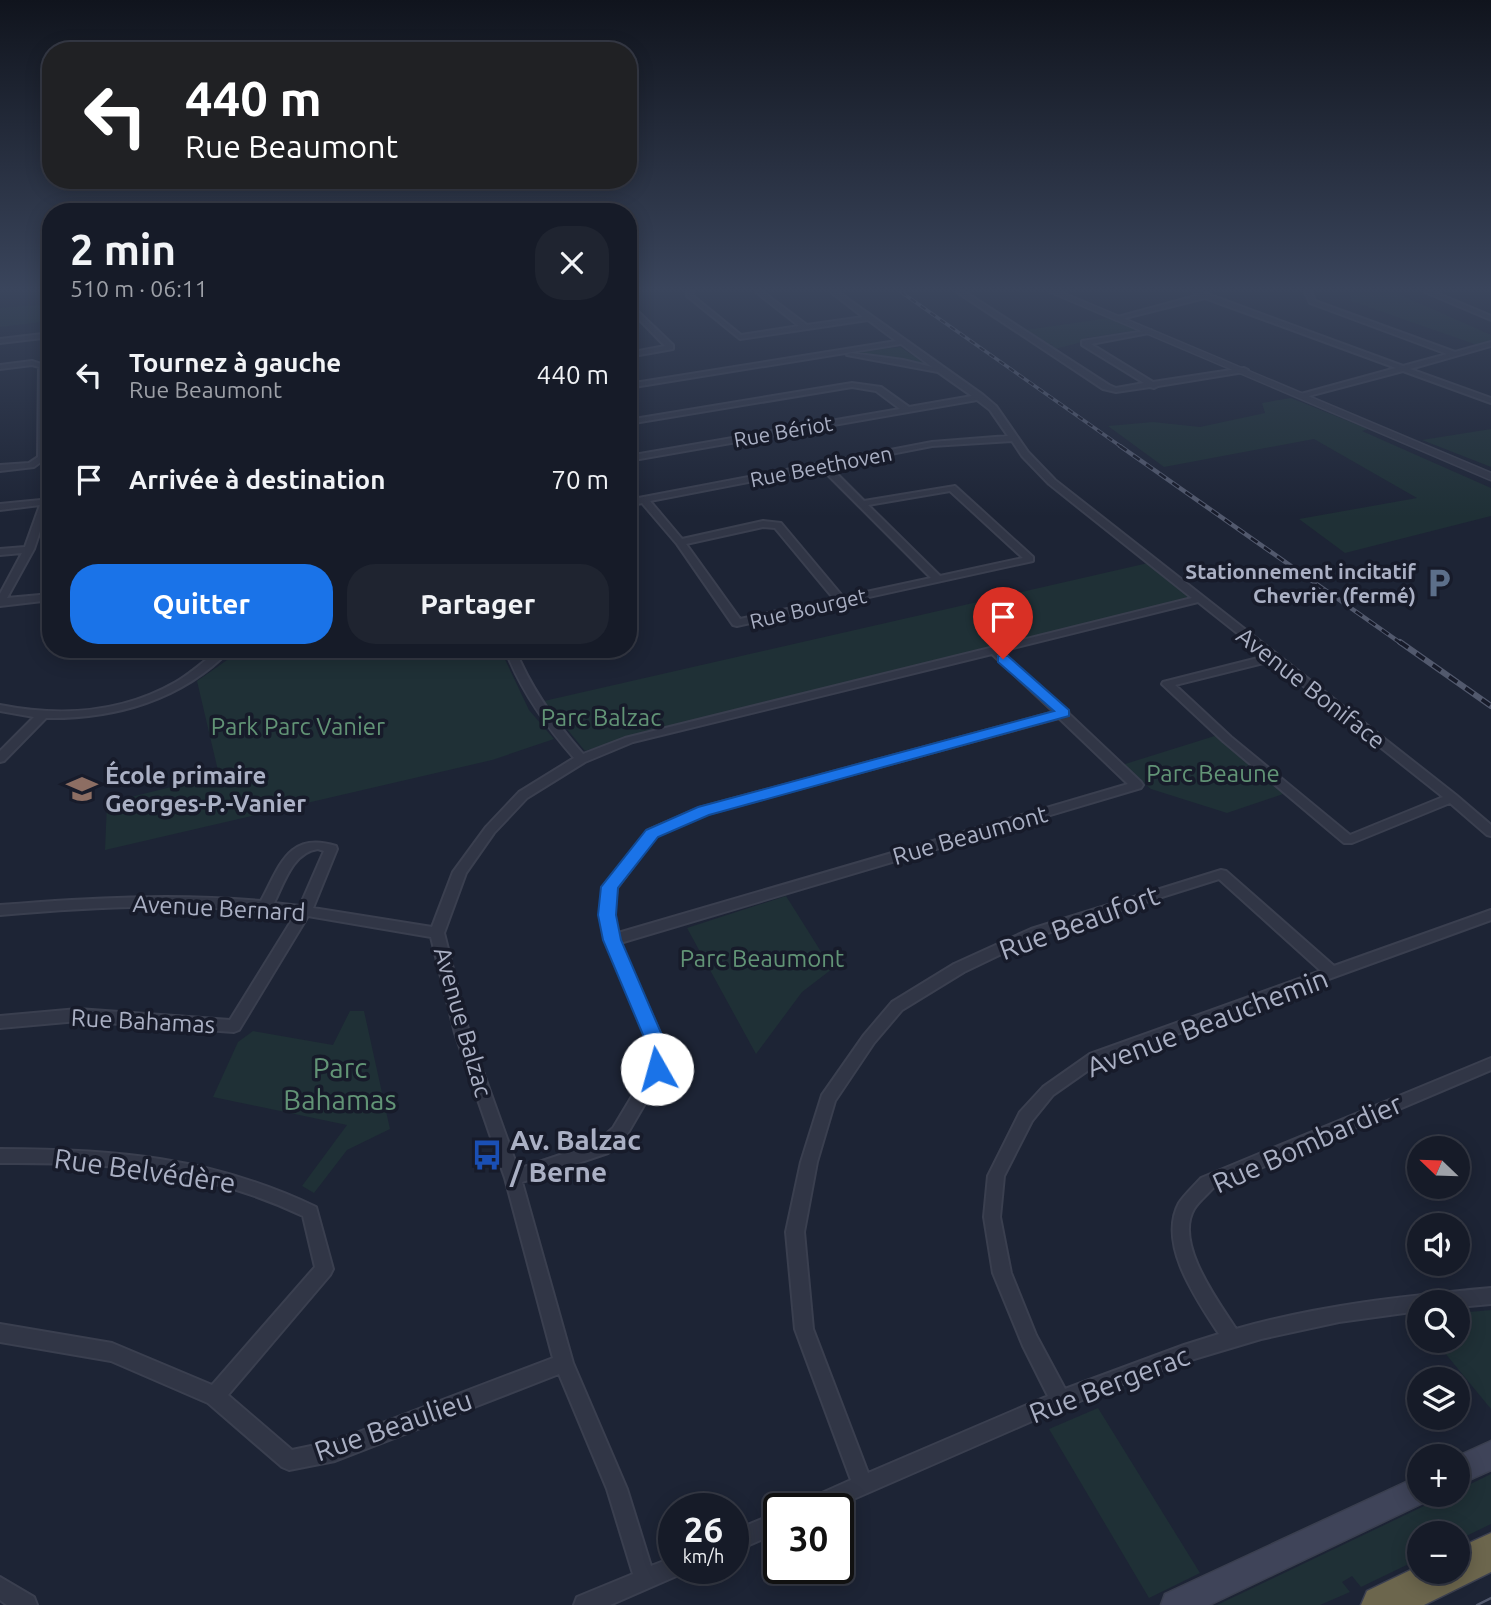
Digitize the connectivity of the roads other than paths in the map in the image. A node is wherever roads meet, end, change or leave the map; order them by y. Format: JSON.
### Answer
{"nodes":[{"id":1,"x":749,"y":367,"type":"edge"},
{"id":2,"x":921,"y":367,"type":"edge"},
{"id":3,"x":938,"y":367,"type":"edge"},
{"id":4,"x":1075,"y":367,"type":"edge"},
{"id":5,"x":1123,"y":367,"type":"edge"},
{"id":6,"x":1236,"y":367,"type":"edge"},
{"id":7,"x":1394,"y":367,"type":"edge"},
{"id":8,"x":1408,"y":367,"type":"edge"},
{"id":9,"x":1400,"y":369,"type":"junction"},
{"id":10,"x":1244,"y":370,"type":"junction"},
{"id":11,"x":948,"y":374,"type":"junction"},
{"id":12,"x":637,"y":385,"type":"edge"},
{"id":13,"x":1154,"y":386,"type":"junction"},
{"id":14,"x":1304,"y":396,"type":"junction"},
{"id":15,"x":979,"y":397,"type":"junction"},
{"id":16,"x":1491,"y":401,"type":"edge"},
{"id":17,"x":906,"y":409,"type":"junction"},
{"id":18,"x":637,"y":421,"type":"edge"},
{"id":19,"x":1015,"y":438,"type":"junction"},
{"id":20,"x":1425,"y":447,"type":"junction"},
{"id":21,"x":637,"y":457,"type":"edge"},
{"id":22,"x":42,"y":458,"type":"edge"},
{"id":23,"x":823,"y":466,"type":"junction"},
{"id":24,"x":0,"y":468,"type":"edge"},
{"id":25,"x":1491,"y":470,"type":"edge"},
{"id":26,"x":1491,"y":477,"type":"edge"},
{"id":27,"x":644,"y":500,"type":"junction"},
{"id":28,"x":637,"y":501,"type":"edge"},
{"id":29,"x":42,"y":503,"type":"edge"},
{"id":30,"x":864,"y":503,"type":"junction"},
{"id":31,"x":0,"y":507,"type":"edge"},
{"id":32,"x":42,"y":517,"type":"edge"},
{"id":33,"x":680,"y":542,"type":"junction"},
{"id":34,"x":29,"y":549,"type":"junction"},
{"id":35,"x":0,"y":552,"type":"edge"},
{"id":36,"x":937,"y":578,"type":"junction"},
{"id":37,"x":42,"y":598,"type":"edge"},
{"id":38,"x":1200,"y":599,"type":"junction"},
{"id":39,"x":841,"y":601,"type":"junction"},
{"id":40,"x":0,"y":603,"type":"edge"},
{"id":41,"x":993,"y":649,"type":"junction"},
{"id":42,"x":214,"y":658,"type":"edge"},
{"id":43,"x":513,"y":658,"type":"edge"},
{"id":44,"x":1272,"y":658,"type":"junction"},
{"id":45,"x":0,"y":708,"type":"edge"},
{"id":46,"x":1064,"y":713,"type":"junction"},
{"id":47,"x":41,"y":716,"type":"junction"},
{"id":48,"x":0,"y":758,"type":"edge"},
{"id":49,"x":581,"y":759,"type":"junction"},
{"id":50,"x":1452,"y":798,"type":"junction"},
{"id":51,"x":1491,"y":832,"type":"edge"},
{"id":52,"x":265,"y":907,"type":"junction"},
{"id":53,"x":0,"y":910,"type":"edge"},
{"id":54,"x":305,"y":910,"type":"junction"},
{"id":55,"x":1491,"y":915,"type":"edge"},
{"id":56,"x":437,"y":933,"type":"junction"},
{"id":57,"x":612,"y":940,"type":"junction"},
{"id":58,"x":1332,"y":973,"type":"junction"},
{"id":59,"x":0,"y":1021,"type":"edge"},
{"id":60,"x":1491,"y":1064,"type":"edge"},
{"id":61,"x":0,"y":1156,"type":"edge"},
{"id":62,"x":513,"y":1178,"type":"junction"},
{"id":63,"x":1491,"y":1296,"type":"edge"},
{"id":64,"x":1470,"y":1298,"type":"edge"},
{"id":65,"x":1407,"y":1304,"type":"edge"},
{"id":66,"x":0,"y":1333,"type":"edge"},
{"id":67,"x":1232,"y":1339,"type":"junction"},
{"id":68,"x":564,"y":1363,"type":"junction"},
{"id":69,"x":215,"y":1396,"type":"junction"},
{"id":70,"x":1061,"y":1401,"type":"junction"},
{"id":71,"x":1491,"y":1455,"type":"edge"},
{"id":72,"x":1470,"y":1465,"type":"edge"},
{"id":73,"x":863,"y":1486,"type":"junction"},
{"id":74,"x":846,"y":1493,"type":"edge"},
{"id":75,"x":1407,"y":1496,"type":"edge"},
{"id":76,"x":1491,"y":1552,"type":"edge"},
{"id":77,"x":1470,"y":1562,"type":"edge"},
{"id":78,"x":658,"y":1574,"type":"edge"},
{"id":79,"x":645,"y":1580,"type":"junction"},
{"id":80,"x":1425,"y":1584,"type":"edge"},
{"id":81,"x":0,"y":1588,"type":"edge"},
{"id":82,"x":26,"y":1605,"type":"edge"},
{"id":83,"x":585,"y":1605,"type":"edge"},
{"id":84,"x":1176,"y":1605,"type":"edge"},
{"id":85,"x":1381,"y":1605,"type":"edge"}],
"edges":[{"from":1,"to":12,"type":"street"},
{"from":2,"to":11,"type":"street","name":"Avenue Boniface"},
{"from":3,"to":11,"type":"street","name":"Avenue Boniface"},
{"from":4,"to":13,"type":"street"},
{"from":5,"to":13,"type":"street"},
{"from":6,"to":10,"type":"street"},
{"from":7,"to":9,"type":"street"},
{"from":8,"to":9,"type":"street"},
{"from":9,"to":14,"type":"street"},
{"from":9,"to":16,"type":"street"},
{"from":10,"to":13,"type":"street"},
{"from":10,"to":14,"type":"street"},
{"from":11,"to":15,"type":"street","name":"Avenue Boniface"},
{"from":14,"to":20,"type":"street"},
{"from":15,"to":17,"type":"street","name":"Rue Bériot"},
{"from":15,"to":19,"type":"street","name":"Avenue Boniface"},
{"from":17,"to":18,"type":"street"},
{"from":17,"to":21,"type":"street","name":"Rue Bériot"},
{"from":19,"to":23,"type":"street","name":"Rue Beethoven"},
{"from":19,"to":38,"type":"street","name":"Avenue Boniface"},
{"from":20,"to":25,"type":"street"},
{"from":20,"to":26,"type":"street"},
{"from":22,"to":24,"type":"street"},
{"from":23,"to":27,"type":"street","name":"Rue Beethoven"},
{"from":23,"to":30,"type":"street"},
{"from":27,"to":28,"type":"street","name":"Rue Beethoven"},
{"from":27,"to":33,"type":"street","name":"Rue Bourget"},
{"from":29,"to":31,"type":"street"},
{"from":30,"to":36,"type":"street"},
{"from":30,"to":36,"type":"street","name":"Rue Bourget"},
{"from":32,"to":34,"type":"street"},
{"from":33,"to":39,"type":"street"},
{"from":33,"to":39,"type":"street","name":"Rue Bourget"},
{"from":34,"to":35,"type":"street"},
{"from":34,"to":40,"type":"street"},
{"from":36,"to":39,"type":"street","name":"Rue Bourget"},
{"from":37,"to":40,"type":"street"},
{"from":38,"to":41,"type":"street","name":"Avenue Balzac"},
{"from":38,"to":44,"type":"street","name":"Avenue Boniface"},
{"from":41,"to":46,"type":"street","name":"Rue Beaumont"},
{"from":41,"to":49,"type":"street","name":"Avenue Balzac"},
{"from":42,"to":47,"type":"street"},
{"from":43,"to":49,"type":"street"},
{"from":44,"to":50,"type":"street","name":"Avenue Boniface"},
{"from":44,"to":50,"type":"street"},
{"from":45,"to":47,"type":"street"},
{"from":46,"to":57,"type":"street"},
{"from":46,"to":57,"type":"street","name":"Rue Beaumont"},
{"from":47,"to":48,"type":"street"},
{"from":49,"to":56,"type":"street","name":"Avenue Balzac"},
{"from":50,"to":51,"type":"street","name":"Avenue Boniface"},
{"from":52,"to":53,"type":"street","name":"Avenue Bernard"},
{"from":52,"to":54,"type":"street","name":"Avenue Bernard"},
{"from":52,"to":54,"type":"street"},
{"from":54,"to":56,"type":"street","name":"Avenue Bernard"},
{"from":54,"to":59,"type":"street","name":"Rue Bahamas"},
{"from":55,"to":58,"type":"street","name":"Avenue Beauchemin"},
{"from":56,"to":62,"type":"street","name":"Avenue Balzac"},
{"from":57,"to":62,"type":"street"},
{"from":58,"to":70,"type":"street","name":"Avenue Beauchemin"},
{"from":58,"to":73,"type":"street","name":"Rue Beaufort"},
{"from":60,"to":67,"type":"street","name":"Rue Bombardier"},
{"from":61,"to":69,"type":"street","name":"Rue Belvédère"},
{"from":62,"to":68,"type":"street","name":"Avenue Balzac"},
{"from":63,"to":64,"type":"street"},
{"from":65,"to":67,"type":"street","name":"Rue Bergerac"},
{"from":66,"to":69,"type":"street","name":"Rue Beaulieu"},
{"from":67,"to":70,"type":"street","name":"Rue Bergerac"},
{"from":68,"to":69,"type":"street","name":"Rue Beaulieu"},
{"from":68,"to":79,"type":"street","name":"Avenue Balzac"},
{"from":70,"to":73,"type":"street","name":"Rue Bergerac"},
{"from":71,"to":72,"type":"main road"},
{"from":73,"to":74,"type":"street","name":"Rue Bergerac"},
{"from":75,"to":84,"type":"main road"},
{"from":76,"to":77,"type":"highway"},
{"from":78,"to":79,"type":"street"},
{"from":79,"to":83,"type":"street"},
{"from":80,"to":85,"type":"highway"},
{"from":81,"to":82,"type":"street"}]}
